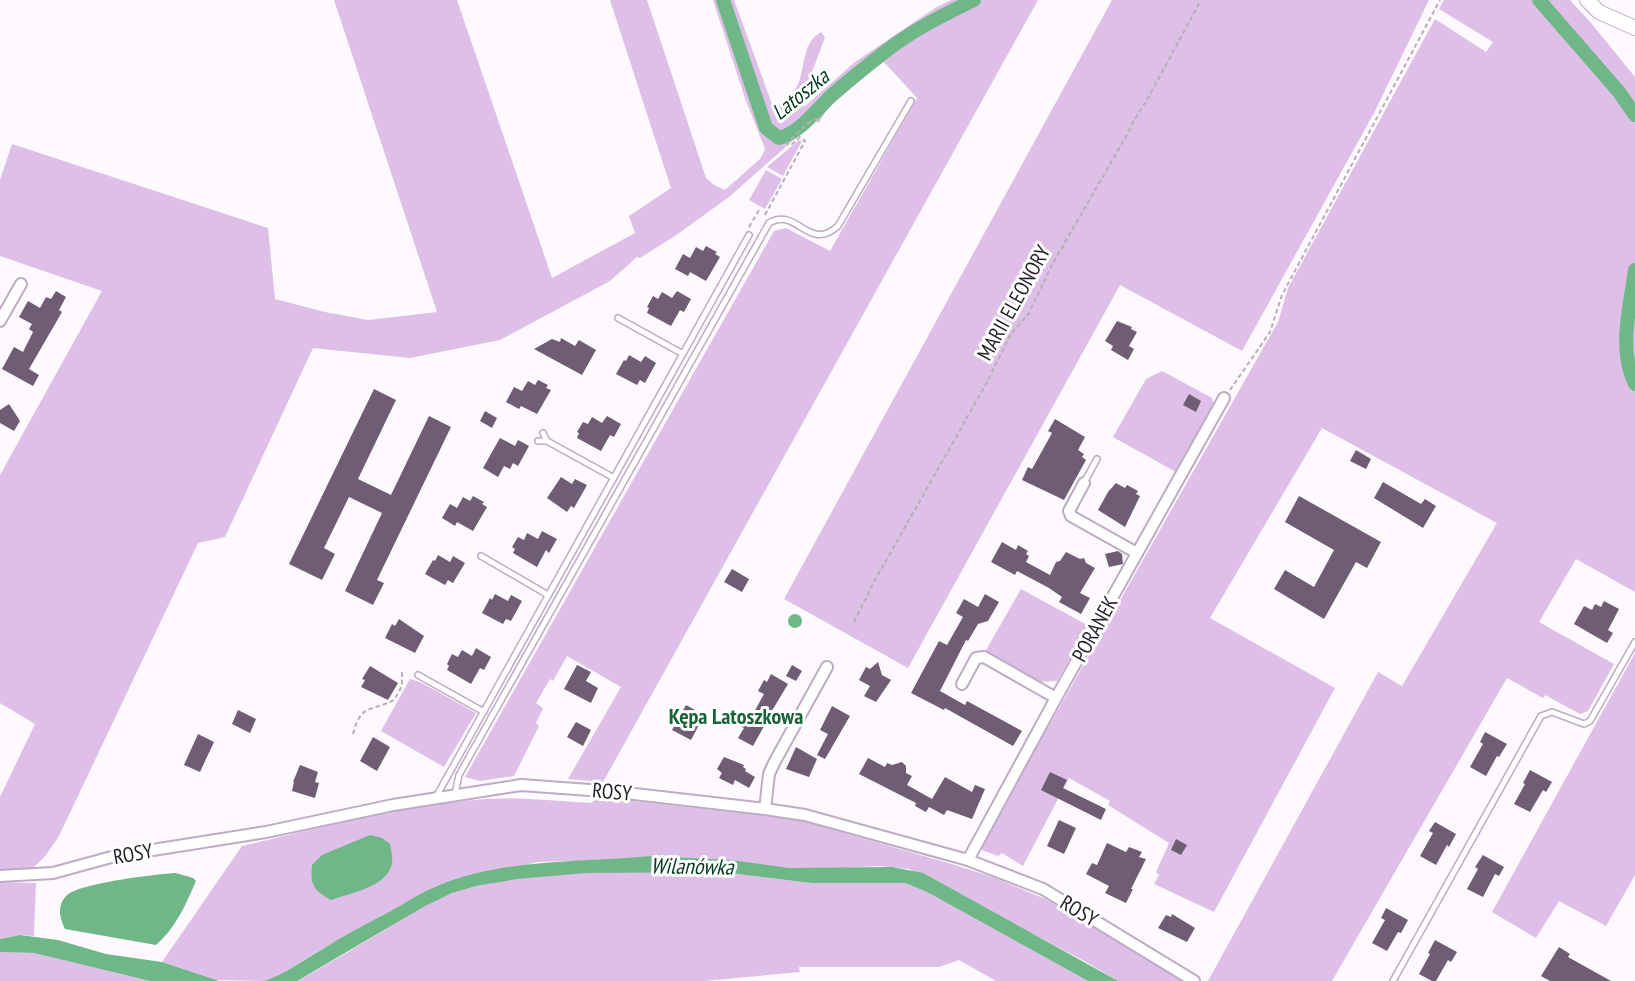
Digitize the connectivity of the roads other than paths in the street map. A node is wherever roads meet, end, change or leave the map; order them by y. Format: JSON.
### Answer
{"nodes":[{"id":1,"x":1587,"y":0,"type":"edge"},
{"id":2,"x":1635,"y":28,"type":"edge"},
{"id":3,"x":910,"y":101,"type":"dead end"},
{"id":4,"x":749,"y":235,"type":"road end"},
{"id":5,"x":21,"y":284,"type":"dead end"},
{"id":6,"x":618,"y":318,"type":"dead end"},
{"id":7,"x":0,"y":321,"type":"edge"},
{"id":8,"x":683,"y":354,"type":"junction"},
{"id":9,"x":1224,"y":398,"type":"road end"},
{"id":10,"x":543,"y":433,"type":"dead end"},
{"id":11,"x":538,"y":441,"type":"dead end"},
{"id":12,"x":547,"y":441,"type":"junction"},
{"id":13,"x":1097,"y":459,"type":"dead end"},
{"id":14,"x":614,"y":478,"type":"junction"},
{"id":15,"x":1084,"y":483,"type":"joint"},
{"id":16,"x":1137,"y":554,"type":"junction"},
{"id":17,"x":481,"y":556,"type":"dead end"},
{"id":18,"x":548,"y":595,"type":"junction"},
{"id":19,"x":1635,"y":642,"type":"edge"},
{"id":20,"x":827,"y":667,"type":"dead end"},
{"id":21,"x":418,"y":675,"type":"dead end"},
{"id":22,"x":962,"y":684,"type":"dead end"},
{"id":23,"x":1056,"y":698,"type":"junction"},
{"id":24,"x":484,"y":712,"type":"junction"},
{"id":25,"x":455,"y":795,"type":"junction"},
{"id":26,"x":435,"y":799,"type":"junction"},
{"id":27,"x":765,"y":808,"type":"junction"},
{"id":28,"x":968,"y":860,"type":"junction"},
{"id":29,"x":0,"y":876,"type":"edge"},
{"id":30,"x":1194,"y":981,"type":"edge"},
{"id":31,"x":1393,"y":981,"type":"edge"}],
"edges":[{"from":1,"to":2,"type":"street"},
{"from":3,"to":25,"type":"lane"},
{"from":4,"to":8,"type":"lane"},
{"from":5,"to":7,"type":"street"},
{"from":6,"to":8,"type":"lane"},
{"from":8,"to":14,"type":"lane"},
{"from":9,"to":16,"type":"street","name":"PORANEK"},
{"from":10,"to":12,"type":"lane"},
{"from":11,"to":12,"type":"lane"},
{"from":12,"to":14,"type":"lane"},
{"from":13,"to":15,"type":"lane"},
{"from":14,"to":18,"type":"lane"},
{"from":15,"to":16,"type":"street"},
{"from":16,"to":23,"type":"street","name":"PORANEK"},
{"from":17,"to":18,"type":"lane"},
{"from":18,"to":24,"type":"lane"},
{"from":19,"to":31,"type":"lane"},
{"from":20,"to":27,"type":"street"},
{"from":21,"to":24,"type":"lane"},
{"from":22,"to":23,"type":"street"},
{"from":23,"to":28,"type":"street","name":"PORANEK"},
{"from":24,"to":26,"type":"lane"},
{"from":25,"to":26,"type":"street","name":"ROSY"},
{"from":25,"to":27,"type":"street","name":"ROSY"},
{"from":26,"to":29,"type":"street","name":"ROSY"},
{"from":27,"to":28,"type":"street","name":"ROSY"},
{"from":28,"to":30,"type":"street","name":"ROSY"}]}
